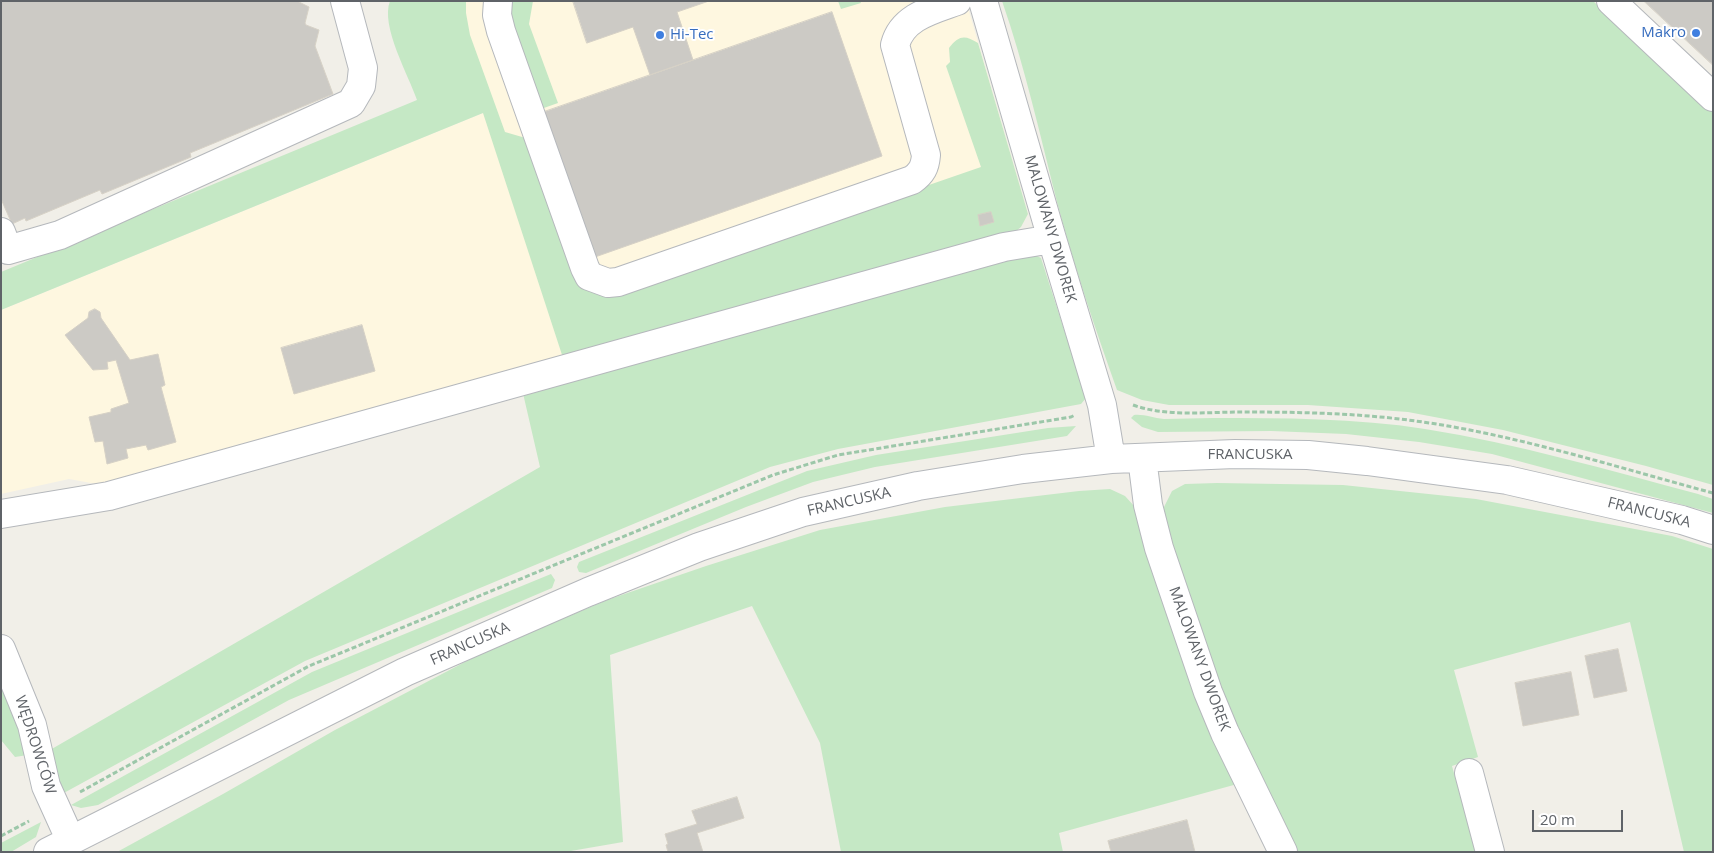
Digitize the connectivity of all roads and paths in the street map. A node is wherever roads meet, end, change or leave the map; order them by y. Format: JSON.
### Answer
{"nodes":[{"id":1,"x":345,"y":1,"type":"edge"},
{"id":2,"x":498,"y":1,"type":"edge"},
{"id":3,"x":957,"y":1,"type":"edge"},
{"id":4,"x":983,"y":1,"type":"edge"},
{"id":5,"x":1611,"y":1,"type":"edge"},
{"id":6,"x":1713,"y":97,"type":"edge"},
{"id":7,"x":1,"y":232,"type":"edge"},
{"id":8,"x":1052,"y":239,"type":"junction"},
{"id":9,"x":1142,"y":458,"type":"junction"},
{"id":10,"x":1111,"y":459,"type":"junction"},
{"id":11,"x":1,"y":514,"type":"edge"},
{"id":12,"x":1713,"y":530,"type":"edge"},
{"id":13,"x":1,"y":649,"type":"edge"},
{"id":14,"x":1469,"y":773,"type":"dead end"},
{"id":15,"x":54,"y":849,"type":"edge"},
{"id":16,"x":1283,"y":852,"type":"edge"},
{"id":17,"x":1490,"y":852,"type":"edge"}],
"edges":[{"from":1,"to":7,"type":"street"},
{"from":2,"to":3,"type":"street"},
{"from":4,"to":8,"type":"street","name":"MALOWANY DWOREK"},
{"from":5,"to":6,"type":"street"},
{"from":8,"to":10,"type":"street","name":"MALOWANY DWOREK"},
{"from":8,"to":11,"type":"street"},
{"from":9,"to":10,"type":"street","name":"FRANCUSKA"},
{"from":9,"to":12,"type":"street","name":"FRANCUSKA"},
{"from":9,"to":16,"type":"street","name":"MALOWANY DWOREK"},
{"from":10,"to":15,"type":"street","name":"FRANCUSKA"},
{"from":13,"to":15,"type":"street","name":"WĘDROWCÓW"},
{"from":14,"to":17,"type":"street"}]}
